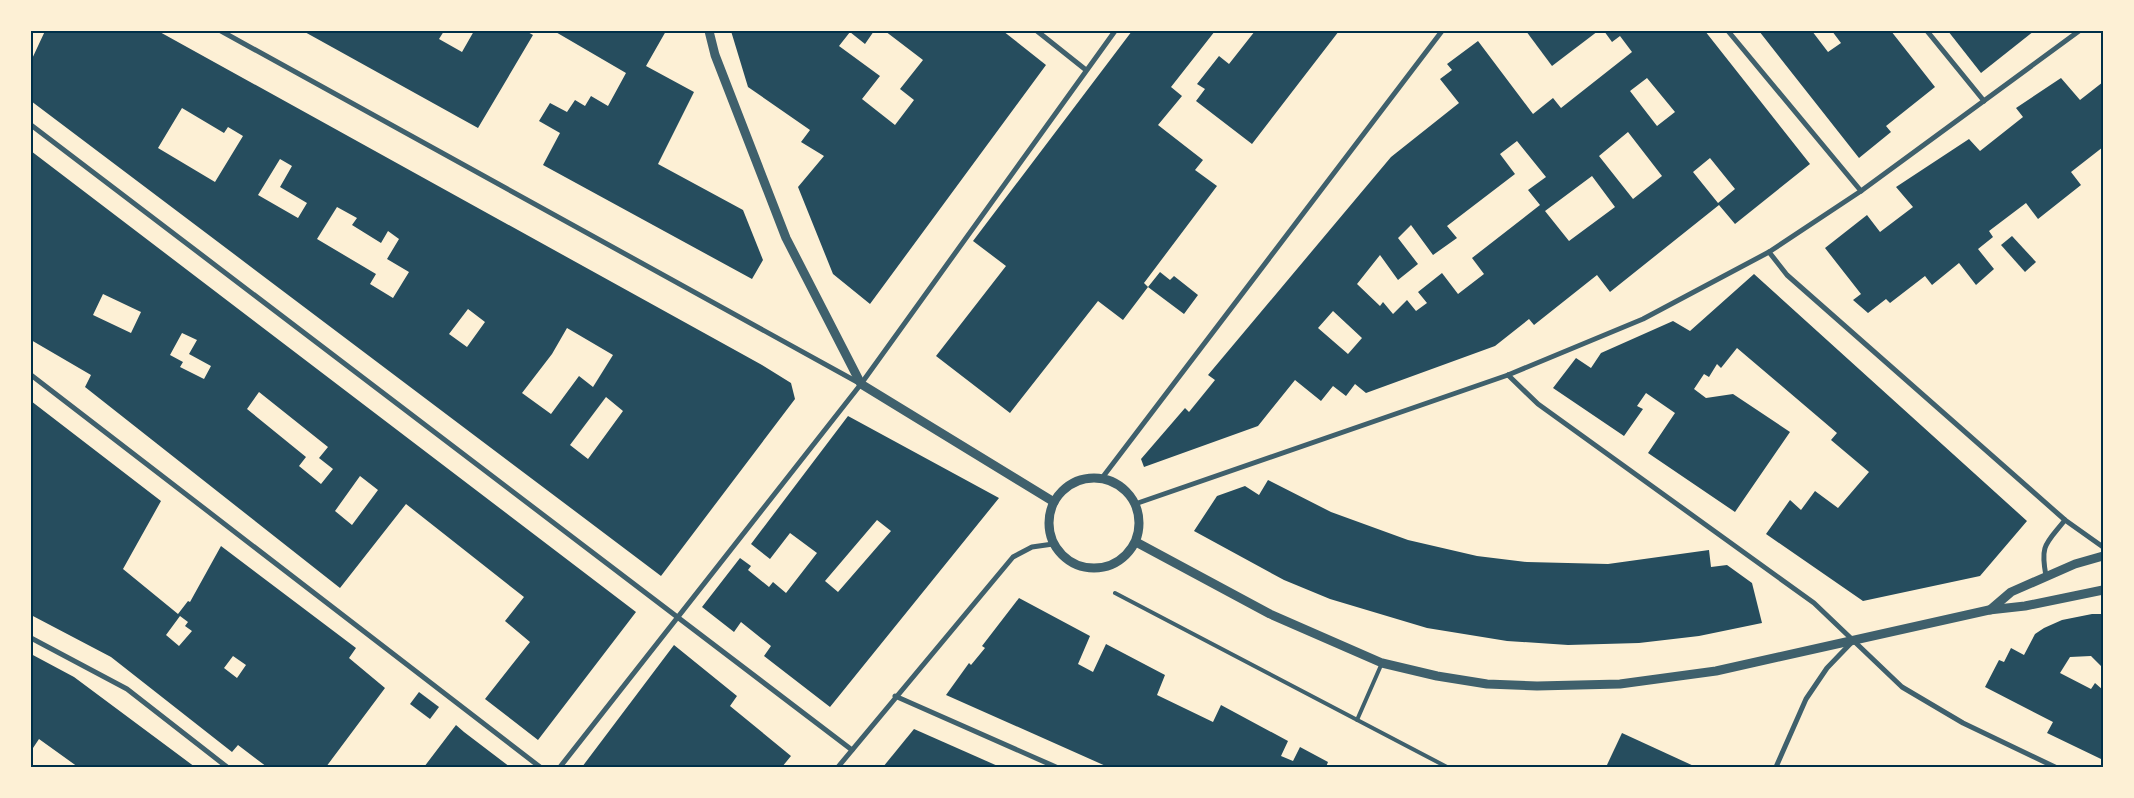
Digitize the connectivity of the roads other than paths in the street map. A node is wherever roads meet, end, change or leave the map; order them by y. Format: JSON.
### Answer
{"nodes":[{"id":1,"x":221,"y":31,"type":"edge"},
{"id":2,"x":709,"y":31,"type":"edge"},
{"id":3,"x":1037,"y":31,"type":"edge"},
{"id":4,"x":1115,"y":31,"type":"edge"},
{"id":5,"x":1442,"y":31,"type":"edge"},
{"id":6,"x":1728,"y":31,"type":"edge"},
{"id":7,"x":1927,"y":31,"type":"edge"},
{"id":8,"x":2079,"y":31,"type":"edge"},
{"id":9,"x":1086,"y":70,"type":"junction"},
{"id":10,"x":1984,"y":101,"type":"junction"},
{"id":11,"x":31,"y":124,"type":"edge"},
{"id":12,"x":1861,"y":191,"type":"junction"},
{"id":13,"x":1769,"y":252,"type":"junction"},
{"id":14,"x":31,"y":374,"type":"edge"},
{"id":15,"x":1508,"y":375,"type":"junction"},
{"id":16,"x":862,"y":384,"type":"junction"},
{"id":17,"x":1102,"y":478,"type":"junction"},
{"id":18,"x":1054,"y":502,"type":"junction"},
{"id":19,"x":1135,"y":504,"type":"junction"},
{"id":20,"x":2065,"y":520,"type":"junction"},
{"id":21,"x":1136,"y":542,"type":"junction"},
{"id":22,"x":1054,"y":544,"type":"junction"},
{"id":23,"x":2103,"y":547,"type":"edge"},
{"id":24,"x":2103,"y":556,"type":"edge"},
{"id":25,"x":2046,"y":576,"type":"junction"},
{"id":26,"x":2103,"y":590,"type":"edge"},
{"id":27,"x":1115,"y":594,"type":"dead end"},
{"id":28,"x":1989,"y":610,"type":"junction"},
{"id":29,"x":677,"y":616,"type":"junction"},
{"id":30,"x":31,"y":638,"type":"edge"},
{"id":31,"x":1853,"y":642,"type":"junction"},
{"id":32,"x":1382,"y":663,"type":"junction"},
{"id":33,"x":895,"y":696,"type":"junction"},
{"id":34,"x":1357,"y":720,"type":"junction"},
{"id":35,"x":852,"y":750,"type":"junction"},
{"id":36,"x":227,"y":767,"type":"edge"},
{"id":37,"x":540,"y":767,"type":"edge"},
{"id":38,"x":560,"y":767,"type":"edge"},
{"id":39,"x":838,"y":767,"type":"edge"},
{"id":40,"x":1056,"y":767,"type":"edge"},
{"id":41,"x":1447,"y":767,"type":"edge"},
{"id":42,"x":1776,"y":767,"type":"edge"},
{"id":43,"x":2055,"y":767,"type":"edge"}],
"edges":[{"from":1,"to":16,"type":"street"},
{"from":2,"to":16,"type":"street"},
{"from":3,"to":9,"type":"street"},
{"from":4,"to":9,"type":"street"},
{"from":5,"to":17,"type":"street"},
{"from":6,"to":12,"type":"street"},
{"from":7,"to":10,"type":"street"},
{"from":8,"to":10,"type":"street"},
{"from":9,"to":16,"type":"street"},
{"from":10,"to":12,"type":"street"},
{"from":11,"to":29,"type":"street"},
{"from":12,"to":13,"type":"street"},
{"from":13,"to":15,"type":"street"},
{"from":13,"to":20,"type":"street"},
{"from":14,"to":37,"type":"street"},
{"from":15,"to":19,"type":"street"},
{"from":15,"to":31,"type":"street"},
{"from":16,"to":18,"type":"street"},
{"from":16,"to":29,"type":"street"},
{"from":17,"to":18,"type":"street"},
{"from":17,"to":19,"type":"street"},
{"from":18,"to":22,"type":"street"},
{"from":19,"to":21,"type":"street"},
{"from":20,"to":23,"type":"street"},
{"from":20,"to":25,"type":"street"},
{"from":21,"to":22,"type":"street"},
{"from":21,"to":32,"type":"street"},
{"from":22,"to":33,"type":"street"},
{"from":24,"to":25,"type":"street"},
{"from":25,"to":28,"type":"street"},
{"from":26,"to":28,"type":"street"},
{"from":27,"to":34,"type":"lane"},
{"from":28,"to":31,"type":"street"},
{"from":29,"to":35,"type":"street"},
{"from":29,"to":38,"type":"street"},
{"from":30,"to":36,"type":"street"},
{"from":31,"to":32,"type":"street"},
{"from":31,"to":42,"type":"street"},
{"from":31,"to":43,"type":"street"},
{"from":32,"to":34,"type":"lane"},
{"from":33,"to":35,"type":"street"},
{"from":33,"to":40,"type":"street"},
{"from":34,"to":41,"type":"lane"},
{"from":35,"to":39,"type":"street"}]}
